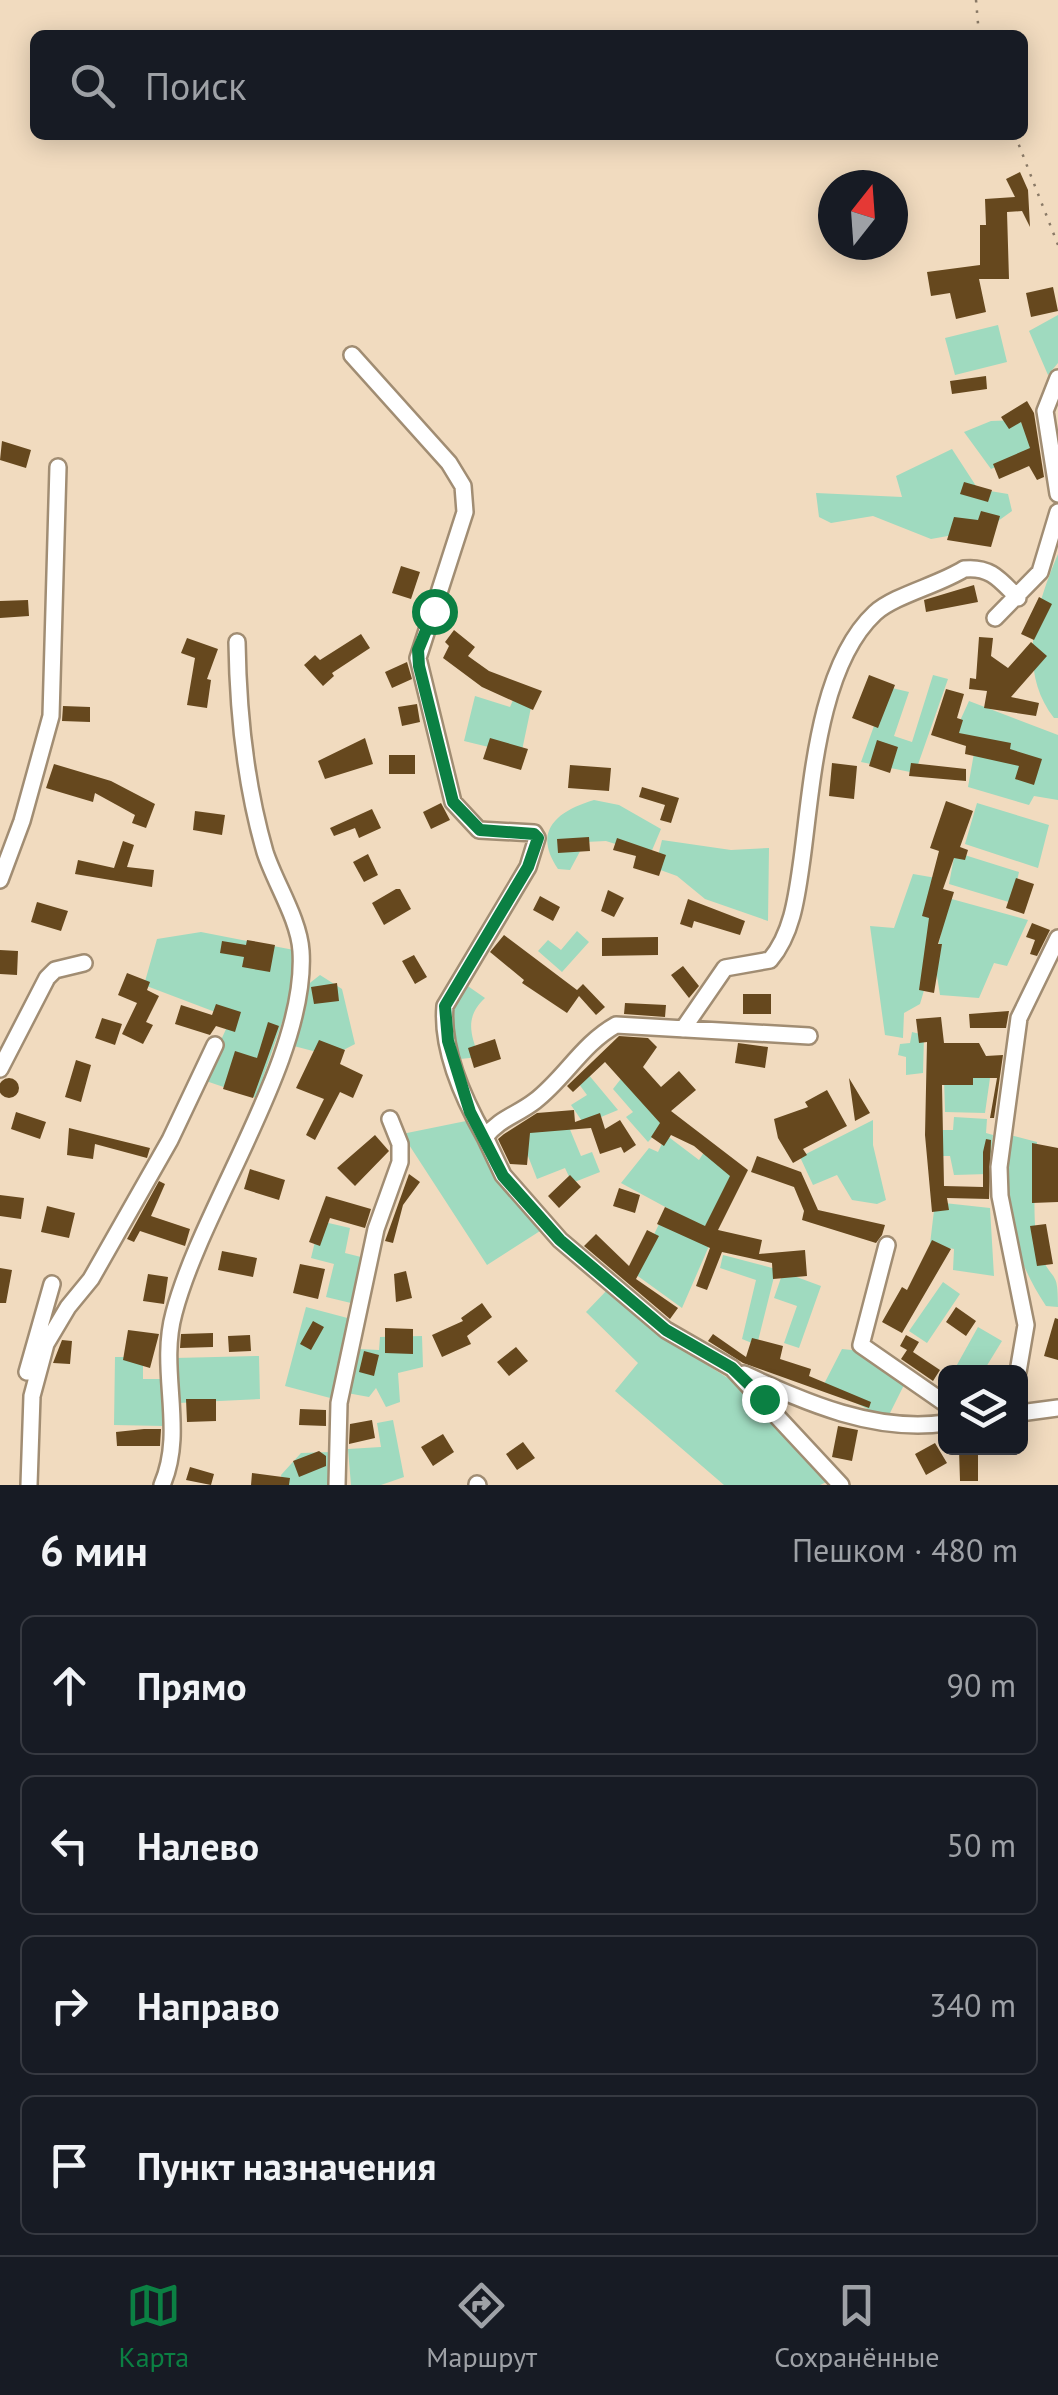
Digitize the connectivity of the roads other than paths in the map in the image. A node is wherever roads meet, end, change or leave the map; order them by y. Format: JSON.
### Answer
{"nodes":[{"id":1,"x":352,"y":354,"type":"dead end"},
{"id":2,"x":1058,"y":378,"type":"edge"},
{"id":3,"x":58,"y":467,"type":"dead end"},
{"id":4,"x":1058,"y":494,"type":"edge"},
{"id":5,"x":1058,"y":512,"type":"edge"},
{"id":6,"x":1018,"y":598,"type":"junction"},
{"id":7,"x":995,"y":618,"type":"dead end"},
{"id":8,"x":237,"y":642,"type":"dead end"},
{"id":9,"x":0,"y":880,"type":"edge"},
{"id":10,"x":1058,"y":938,"type":"edge"},
{"id":11,"x":84,"y":963,"type":"dead end"},
{"id":12,"x":682,"y":1029,"type":"junction"},
{"id":13,"x":809,"y":1036,"type":"dead end"},
{"id":14,"x":215,"y":1046,"type":"dead end"},
{"id":15,"x":0,"y":1068,"type":"edge"},
{"id":16,"x":390,"y":1119,"type":"dead end"},
{"id":17,"x":485,"y":1138,"type":"junction"},
{"id":18,"x":888,"y":1245,"type":"dead end"},
{"id":19,"x":52,"y":1284,"type":"dead end"},
{"id":20,"x":1019,"y":1365,"type":"edge"},
{"id":21,"x":732,"y":1368,"type":"junction"},
{"id":22,"x":938,"y":1399,"type":"edge"},
{"id":23,"x":1058,"y":1408,"type":"edge"},
{"id":24,"x":1028,"y":1412,"type":"edge"},
{"id":25,"x":30,"y":1421,"type":"junction"},
{"id":26,"x":938,"y":1424,"type":"edge"},
{"id":27,"x":29,"y":1485,"type":"edge"},
{"id":28,"x":162,"y":1485,"type":"edge"},
{"id":29,"x":337,"y":1485,"type":"edge"},
{"id":30,"x":841,"y":1485,"type":"edge"}],
"edges":[{"from":1,"to":17,"type":"street"},
{"from":2,"to":4,"type":"street"},
{"from":3,"to":9,"type":"street"},
{"from":5,"to":6,"type":"street"},
{"from":6,"to":7,"type":"street"},
{"from":6,"to":12,"type":"street"},
{"from":8,"to":28,"type":"street"},
{"from":10,"to":20,"type":"street"},
{"from":11,"to":15,"type":"street"},
{"from":12,"to":13,"type":"street"},
{"from":12,"to":17,"type":"street"},
{"from":14,"to":25,"type":"street"},
{"from":16,"to":29,"type":"street"},
{"from":17,"to":21,"type":"street"},
{"from":18,"to":22,"type":"street"},
{"from":19,"to":25,"type":"street"},
{"from":21,"to":26,"type":"street"},
{"from":21,"to":30,"type":"street"},
{"from":23,"to":24,"type":"street"},
{"from":25,"to":27,"type":"street"}]}
